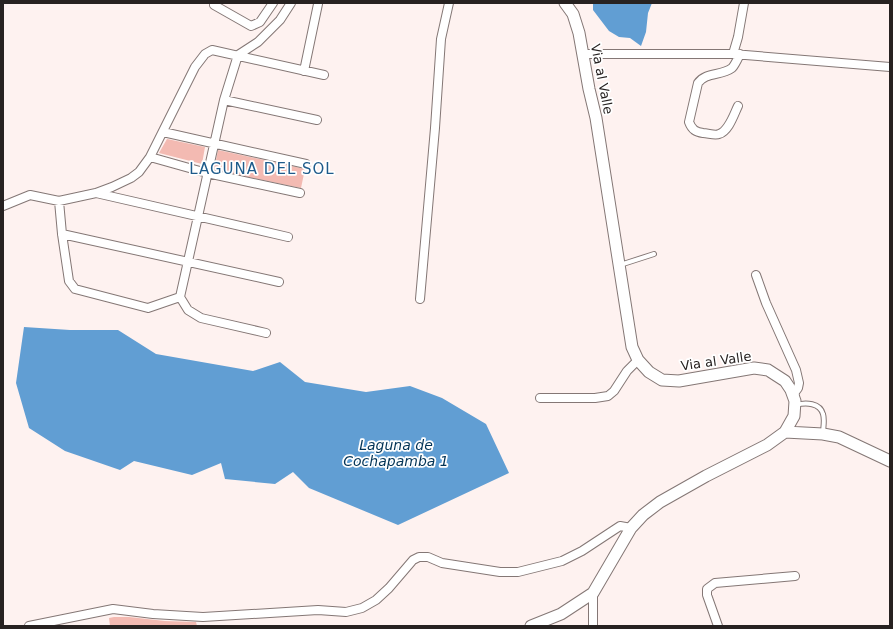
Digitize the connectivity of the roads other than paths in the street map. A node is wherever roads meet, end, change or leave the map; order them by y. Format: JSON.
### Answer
{"nodes":[{"id":1,"x":273,"y":3,"type":"edge"},
{"id":2,"x":291,"y":3,"type":"edge"},
{"id":3,"x":450,"y":3,"type":"edge"},
{"id":4,"x":565,"y":3,"type":"edge"},
{"id":5,"x":744,"y":3,"type":"edge"},
{"id":6,"x":318,"y":4,"type":"edge"},
{"id":7,"x":214,"y":5,"type":"dead end"},
{"id":8,"x":583,"y":54,"type":"junction"},
{"id":9,"x":737,"y":54,"type":"junction"},
{"id":10,"x":238,"y":55,"type":"junction"},
{"id":11,"x":890,"y":67,"type":"edge"},
{"id":12,"x":304,"y":71,"type":"junction"},
{"id":13,"x":324,"y":75,"type":"dead end"},
{"id":14,"x":224,"y":100,"type":"junction"},
{"id":15,"x":738,"y":106,"type":"dead end"},
{"id":16,"x":317,"y":120,"type":"dead end"},
{"id":17,"x":163,"y":132,"type":"junction"},
{"id":18,"x":214,"y":144,"type":"junction"},
{"id":19,"x":150,"y":157,"type":"junction"},
{"id":20,"x":306,"y":164,"type":"dead end"},
{"id":21,"x":207,"y":173,"type":"junction"},
{"id":22,"x":96,"y":193,"type":"junction"},
{"id":23,"x":300,"y":193,"type":"dead end"},
{"id":24,"x":59,"y":201,"type":"junction"},
{"id":25,"x":3,"y":206,"type":"edge"},
{"id":26,"x":198,"y":217,"type":"junction"},
{"id":27,"x":62,"y":234,"type":"junction"},
{"id":28,"x":288,"y":237,"type":"dead end"},
{"id":29,"x":654,"y":254,"type":"dead end"},
{"id":30,"x":187,"y":262,"type":"junction"},
{"id":31,"x":618,"y":266,"type":"junction"},
{"id":32,"x":756,"y":275,"type":"dead end"},
{"id":33,"x":279,"y":282,"type":"dead end"},
{"id":34,"x":180,"y":297,"type":"junction"},
{"id":35,"x":420,"y":299,"type":"dead end"},
{"id":36,"x":266,"y":333,"type":"dead end"},
{"id":37,"x":638,"y":360,"type":"junction"},
{"id":38,"x":540,"y":398,"type":"dead end"},
{"id":39,"x":794,"y":402,"type":"junction"},
{"id":40,"x":785,"y":432,"type":"junction"},
{"id":41,"x":823,"y":434,"type":"junction"},
{"id":42,"x":890,"y":461,"type":"edge"},
{"id":43,"x":631,"y":528,"type":"junction"},
{"id":44,"x":794,"y":576,"type":"dead end"},
{"id":45,"x":592,"y":593,"type":"junction"},
{"id":46,"x":29,"y":626,"type":"edge"},
{"id":47,"x":531,"y":626,"type":"edge"},
{"id":48,"x":593,"y":626,"type":"edge"},
{"id":49,"x":718,"y":626,"type":"edge"}],
"edges":[{"from":1,"to":7,"type":"street"},
{"from":2,"to":10,"type":"street"},
{"from":3,"to":35,"type":"street"},
{"from":4,"to":8,"type":"main road","name":"Via al Valle"},
{"from":5,"to":9,"type":"street"},
{"from":6,"to":12,"type":"street"},
{"from":8,"to":9,"type":"street"},
{"from":8,"to":31,"type":"main road","name":"Via al Valle"},
{"from":9,"to":11,"type":"street"},
{"from":9,"to":15,"type":"street"},
{"from":10,"to":12,"type":"street"},
{"from":10,"to":14,"type":"street"},
{"from":10,"to":17,"type":"street"},
{"from":12,"to":13,"type":"street"},
{"from":14,"to":16,"type":"street"},
{"from":14,"to":18,"type":"street"},
{"from":17,"to":18,"type":"street"},
{"from":17,"to":19,"type":"street"},
{"from":18,"to":20,"type":"street"},
{"from":18,"to":21,"type":"street"},
{"from":19,"to":21,"type":"street"},
{"from":19,"to":22,"type":"street"},
{"from":21,"to":23,"type":"street"},
{"from":21,"to":26,"type":"street"},
{"from":22,"to":24,"type":"street"},
{"from":22,"to":26,"type":"street"},
{"from":24,"to":25,"type":"street"},
{"from":24,"to":27,"type":"street"},
{"from":26,"to":28,"type":"street"},
{"from":26,"to":30,"type":"street"},
{"from":27,"to":30,"type":"street"},
{"from":27,"to":34,"type":"street"},
{"from":29,"to":31,"type":"lane"},
{"from":30,"to":33,"type":"street"},
{"from":30,"to":34,"type":"street"},
{"from":31,"to":37,"type":"main road","name":"Via al Valle"},
{"from":32,"to":39,"type":"street"},
{"from":34,"to":36,"type":"street"},
{"from":37,"to":38,"type":"street"},
{"from":37,"to":39,"type":"main road","name":"Via al Valle"},
{"from":39,"to":40,"type":"main road"},
{"from":39,"to":41,"type":"lane"},
{"from":40,"to":41,"type":"main road"},
{"from":40,"to":43,"type":"main road"},
{"from":41,"to":42,"type":"main road"},
{"from":43,"to":45,"type":"main road"},
{"from":43,"to":46,"type":"street"},
{"from":44,"to":49,"type":"street"},
{"from":45,"to":47,"type":"main road"},
{"from":45,"to":48,"type":"street"}]}
